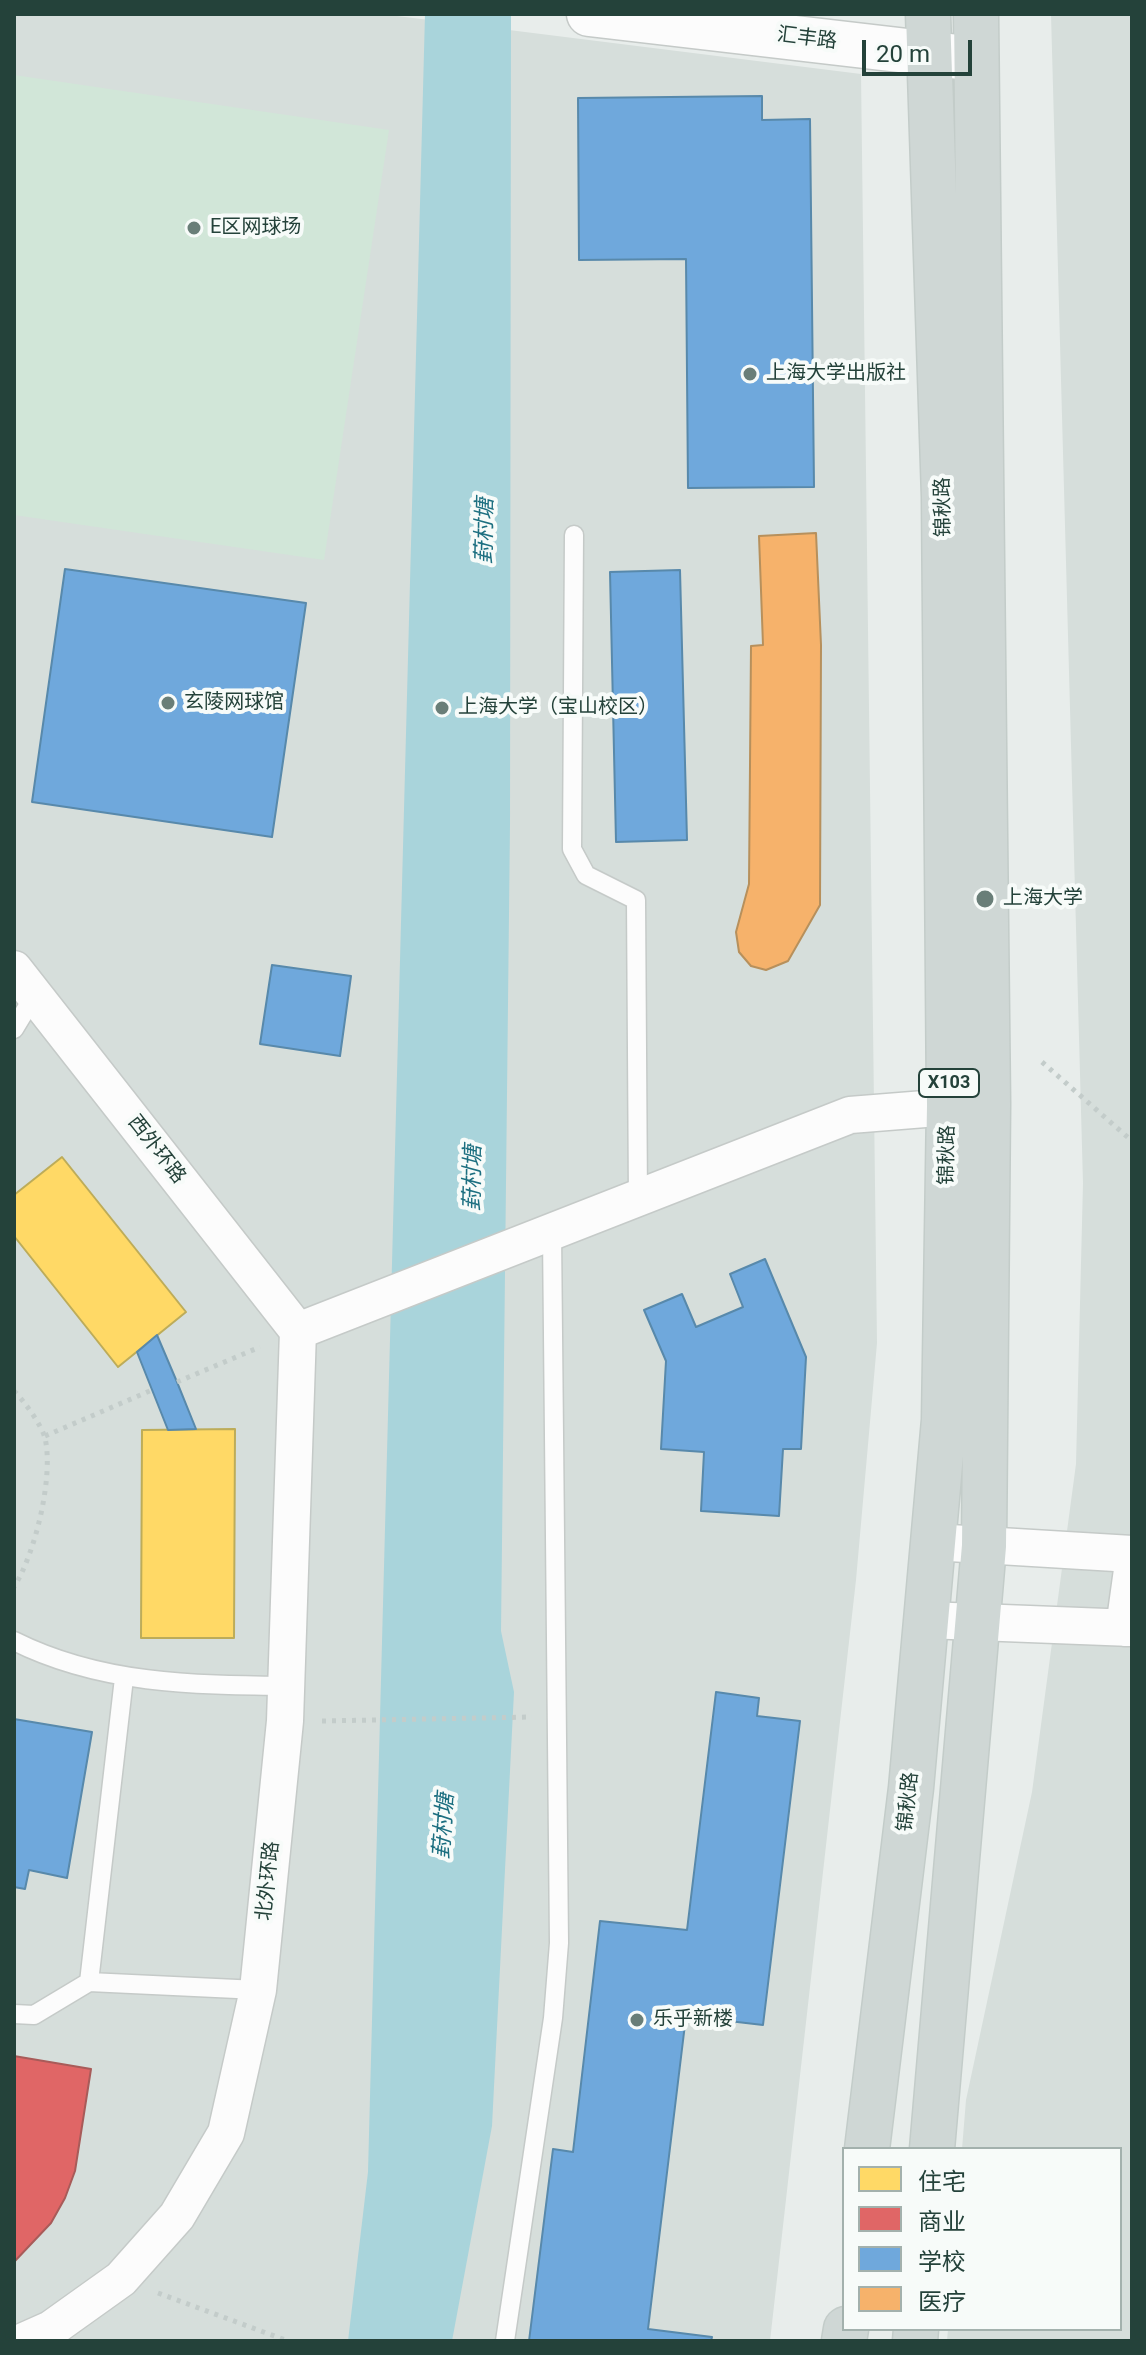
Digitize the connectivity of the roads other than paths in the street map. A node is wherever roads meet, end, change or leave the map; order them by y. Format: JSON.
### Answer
{"nodes":[{"id":1,"x":976,"y":14,"type":"edge"},
{"id":2,"x":606,"y":16,"type":"edge"},
{"id":3,"x":929,"y":34,"type":"edge"},
{"id":4,"x":976,"y":59,"type":"junction"},
{"id":5,"x":574,"y":535,"type":"dead end"},
{"id":6,"x":24,"y":983,"type":"edge"},
{"id":7,"x":14,"y":1029,"type":"edge"},
{"id":8,"x":968,"y":1105,"type":"junction"},
{"id":9,"x":638,"y":1200,"type":"junction"},
{"id":10,"x":552,"y":1233,"type":"junction"},
{"id":11,"x":298,"y":1331,"type":"junction"},
{"id":12,"x":933,"y":1542,"type":"junction"},
{"id":13,"x":984,"y":1546,"type":"junction"},
{"id":14,"x":1132,"y":1554,"type":"edge"},
{"id":15,"x":1132,"y":1570,"type":"edge"},
{"id":16,"x":926,"y":1620,"type":"junction"},
{"id":17,"x":976,"y":1622,"type":"junction"},
{"id":18,"x":1128,"y":1628,"type":"edge"},
{"id":19,"x":14,"y":1641,"type":"edge"},
{"id":20,"x":124,"y":1678,"type":"junction"},
{"id":21,"x":285,"y":1704,"type":"junction"},
{"id":22,"x":89,"y":1982,"type":"junction"},
{"id":23,"x":258,"y":1990,"type":"junction"},
{"id":24,"x":14,"y":2014,"type":"edge"},
{"id":25,"x":867,"y":2147,"type":"edge"},
{"id":26,"x":932,"y":2147,"type":"edge"},
{"id":27,"x":44,"y":2337,"type":"edge"},
{"id":28,"x":505,"y":2341,"type":"edge"}],
"edges":[{"from":1,"to":4,"type":"main road","name":"锦秋路","number":"X103"},
{"from":2,"to":3,"type":"street","name":"汇丰路"},
{"from":3,"to":4,"type":"street","name":"汇丰路"},
{"from":3,"to":8,"type":"main road","name":"锦秋路","number":"X103"},
{"from":4,"to":8,"type":"main road","name":"锦秋路","number":"X103"},
{"from":5,"to":9,"type":"lane"},
{"from":6,"to":7,"type":"lane"},
{"from":6,"to":11,"type":"street","name":"西外环路"},
{"from":8,"to":9,"type":"street"},
{"from":8,"to":12,"type":"main road","name":"锦秋路","number":"X103"},
{"from":8,"to":13,"type":"main road","name":"锦秋路","number":"X103"},
{"from":9,"to":10,"type":"street"},
{"from":10,"to":11,"type":"street"},
{"from":10,"to":28,"type":"lane"},
{"from":11,"to":21,"type":"street","name":"北外环路"},
{"from":12,"to":13,"type":"street"},
{"from":12,"to":16,"type":"main road","name":"锦秋路","number":"X103"},
{"from":13,"to":14,"type":"street"},
{"from":13,"to":17,"type":"main road","name":"锦秋路","number":"X103"},
{"from":15,"to":18,"type":"street"},
{"from":16,"to":17,"type":"street"},
{"from":16,"to":25,"type":"main road","name":"锦秋路","number":"X103"},
{"from":17,"to":18,"type":"street"},
{"from":17,"to":26,"type":"main road","name":"锦秋路","number":"X103"},
{"from":19,"to":20,"type":"lane"},
{"from":20,"to":21,"type":"lane"},
{"from":20,"to":22,"type":"lane"},
{"from":21,"to":23,"type":"street","name":"北外环路"},
{"from":22,"to":23,"type":"lane"},
{"from":22,"to":24,"type":"lane"},
{"from":23,"to":27,"type":"street","name":"北外环路"}]}
